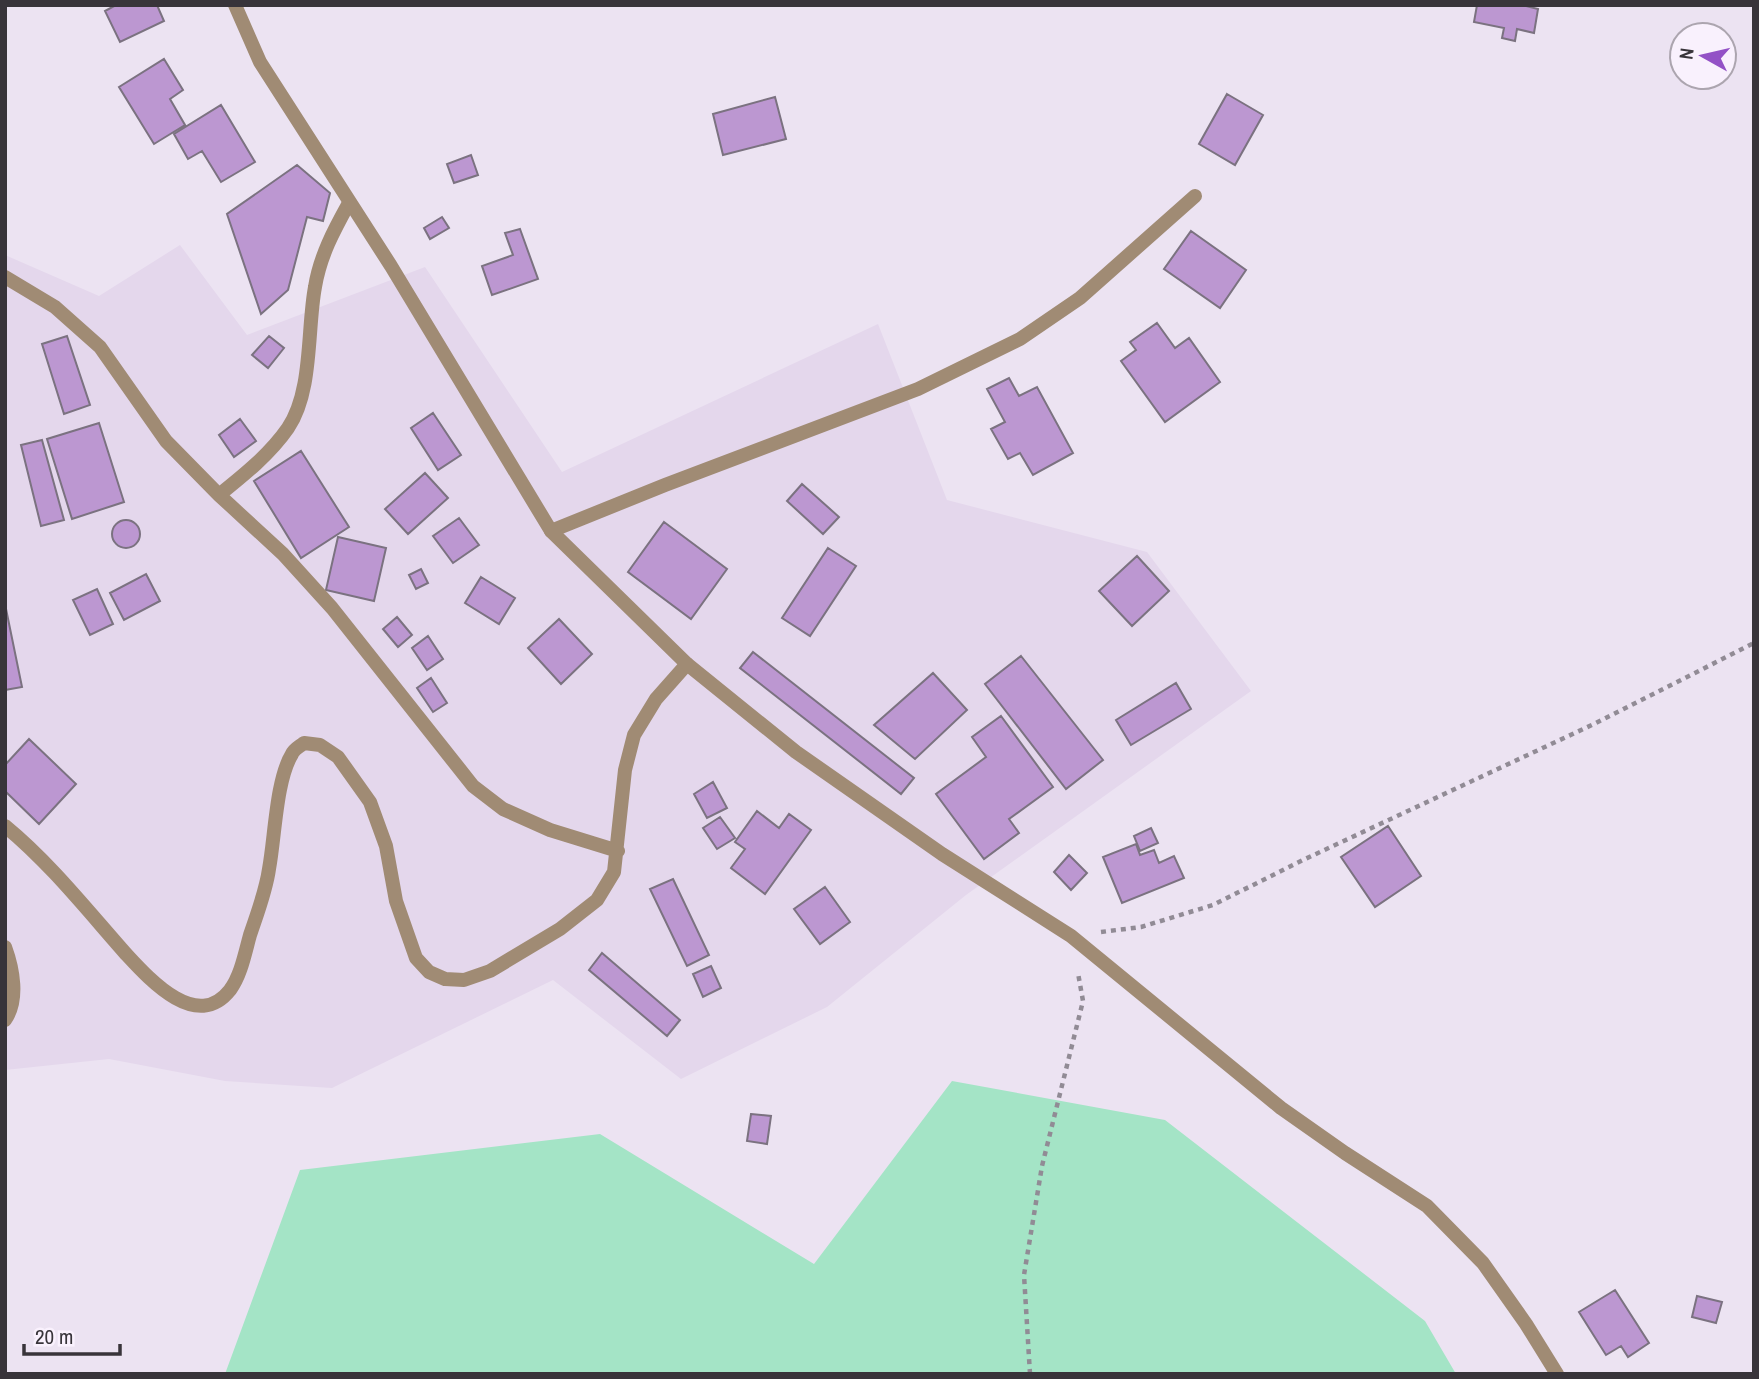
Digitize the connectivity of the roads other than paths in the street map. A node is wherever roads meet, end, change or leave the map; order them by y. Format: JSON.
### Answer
{"nodes":[{"id":1,"x":235,"y":5,"type":"edge"},
{"id":2,"x":1195,"y":196,"type":"dead end"},
{"id":3,"x":349,"y":202,"type":"junction"},
{"id":4,"x":5,"y":277,"type":"edge"},
{"id":5,"x":219,"y":495,"type":"junction"},
{"id":6,"x":551,"y":531,"type":"junction"},
{"id":7,"x":687,"y":664,"type":"junction"},
{"id":8,"x":5,"y":826,"type":"edge"},
{"id":9,"x":618,"y":851,"type":"junction"},
{"id":10,"x":5,"y":947,"type":"edge"},
{"id":11,"x":5,"y":1020,"type":"edge"},
{"id":12,"x":1557,"y":1374,"type":"edge"}],
"edges":[{"from":1,"to":3,"type":"street"},
{"from":2,"to":6,"type":"street"},
{"from":3,"to":5,"type":"street"},
{"from":3,"to":6,"type":"street"},
{"from":4,"to":5,"type":"street"},
{"from":5,"to":9,"type":"street"},
{"from":6,"to":7,"type":"street"},
{"from":7,"to":9,"type":"street"},
{"from":7,"to":12,"type":"street"},
{"from":8,"to":9,"type":"street"},
{"from":10,"to":11,"type":"street"}]}
